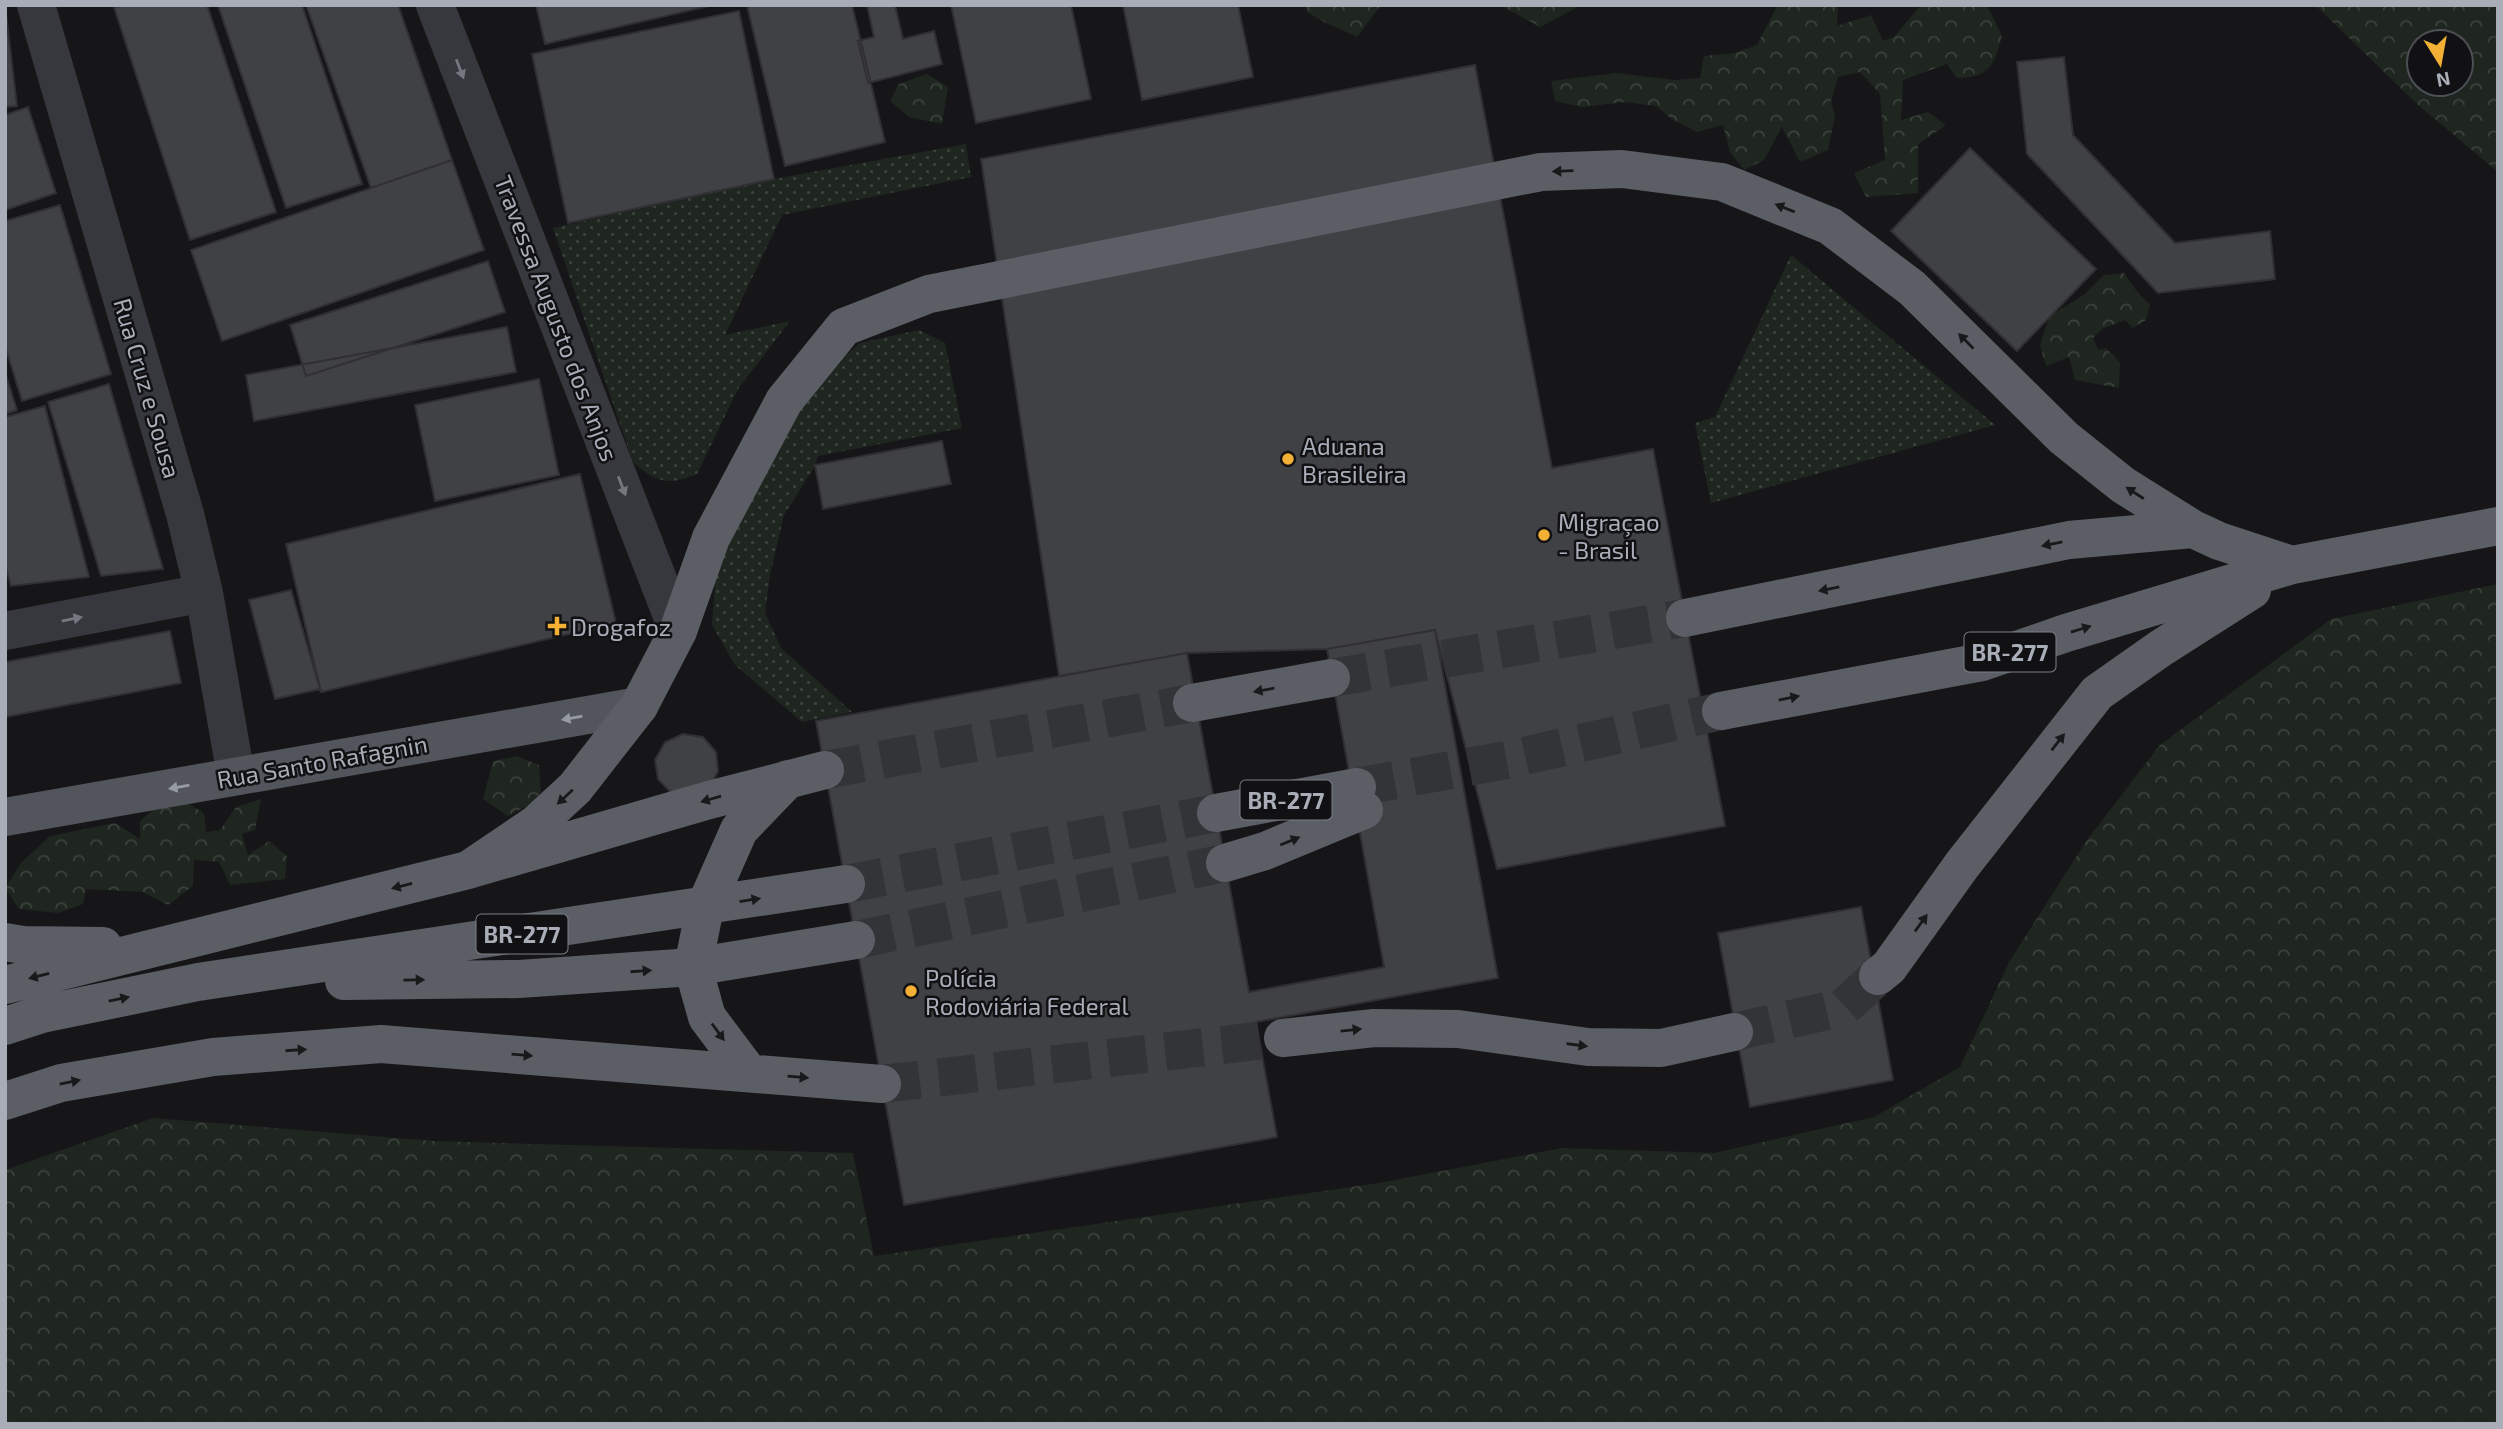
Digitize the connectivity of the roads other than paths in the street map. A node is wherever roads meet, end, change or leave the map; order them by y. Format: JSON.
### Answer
{"nodes":[{"id":1,"x":36,"y":5,"type":"edge"},
{"id":2,"x":435,"y":5,"type":"edge"},
{"id":3,"x":2498,"y":526,"type":"edge"},
{"id":4,"x":2193,"y":529,"type":"junction"},
{"id":5,"x":2292,"y":565,"type":"junction"},
{"id":6,"x":204,"y":593,"type":"junction"},
{"id":7,"x":1685,"y":618,"type":"tunnel mouth"},
{"id":8,"x":5,"y":631,"type":"edge"},
{"id":9,"x":678,"y":631,"type":"junction"},
{"id":10,"x":1331,"y":678,"type":"tunnel mouth"},
{"id":11,"x":1192,"y":703,"type":"tunnel mouth"},
{"id":12,"x":639,"y":706,"type":"junction"},
{"id":13,"x":1721,"y":711,"type":"tunnel mouth"},
{"id":14,"x":236,"y":776,"type":"junction"},
{"id":15,"x":1216,"y":813,"type":"tunnel mouth"},
{"id":16,"x":5,"y":817,"type":"edge"},
{"id":17,"x":1225,"y":863,"type":"tunnel mouth"},
{"id":18,"x":468,"y":870,"type":"junction"},
{"id":19,"x":846,"y":884,"type":"tunnel mouth"},
{"id":20,"x":705,"y":907,"type":"junction"},
{"id":21,"x":856,"y":940,"type":"tunnel mouth"},
{"id":22,"x":5,"y":942,"type":"edge"},
{"id":23,"x":168,"y":943,"type":"junction"},
{"id":24,"x":693,"y":967,"type":"junction"},
{"id":25,"x":1878,"y":976,"type":"tunnel mouth"},
{"id":26,"x":198,"y":982,"type":"junction"},
{"id":27,"x":5,"y":985,"type":"edge"},
{"id":28,"x":5,"y":1026,"type":"edge"},
{"id":29,"x":1734,"y":1032,"type":"tunnel mouth"},
{"id":30,"x":1283,"y":1038,"type":"tunnel mouth"},
{"id":31,"x":749,"y":1073,"type":"junction"},
{"id":32,"x":882,"y":1084,"type":"tunnel mouth"},
{"id":33,"x":5,"y":1101,"type":"edge"}],
"edges":[{"from":1,"to":6,"type":"street","name":"Rua Cruz e Sousa"},
{"from":2,"to":9,"type":"street","name":"Travessa Augusto dos Anjos","one_way":true},
{"from":3,"to":5,"type":"highway","number":"BR-277"},
{"from":4,"to":5,"type":"highway","number":"BR-277"},
{"from":4,"to":7,"type":"highway","number":"BR-277","one_way":true},
{"from":4,"to":9,"type":"highway","one_way":true},
{"from":13,"to":5,"type":"highway","number":"BR-277","one_way":true},
{"from":25,"to":5,"type":"highway","one_way":true},
{"from":8,"to":6,"type":"street","one_way":true},
{"from":6,"to":14,"type":"street","name":"Rua Cruz e Sousa"},
{"from":9,"to":12,"type":"highway"},
{"from":10,"to":11,"type":"highway","one_way":true},
{"from":12,"to":14,"type":"main road","name":"Rua Santo Rafagnin","one_way":true},
{"from":12,"to":18,"type":"highway","one_way":true},
{"from":14,"to":16,"type":"main road","name":"Rua Santo Rafagnin","one_way":true},
{"from":17,"to":15,"type":"highway","number":"BR-277","one_way":true},
{"from":20,"to":18,"type":"highway","one_way":true},
{"from":18,"to":23,"type":"highway","one_way":true},
{"from":20,"to":19,"type":"highway","number":"BR-277","one_way":true},
{"from":20,"to":24,"type":"highway"},
{"from":20,"to":26,"type":"highway","number":"BR-277"},
{"from":21,"to":24,"type":"highway"},
{"from":22,"to":23,"type":"highway"},
{"from":23,"to":27,"type":"highway","one_way":true},
{"from":26,"to":24,"type":"highway","one_way":true},
{"from":24,"to":31,"type":"highway","one_way":true},
{"from":28,"to":26,"type":"highway","number":"BR-277","one_way":true},
{"from":30,"to":29,"type":"highway","one_way":true},
{"from":31,"to":32,"type":"highway","one_way":true},
{"from":33,"to":31,"type":"highway","one_way":true}]}
